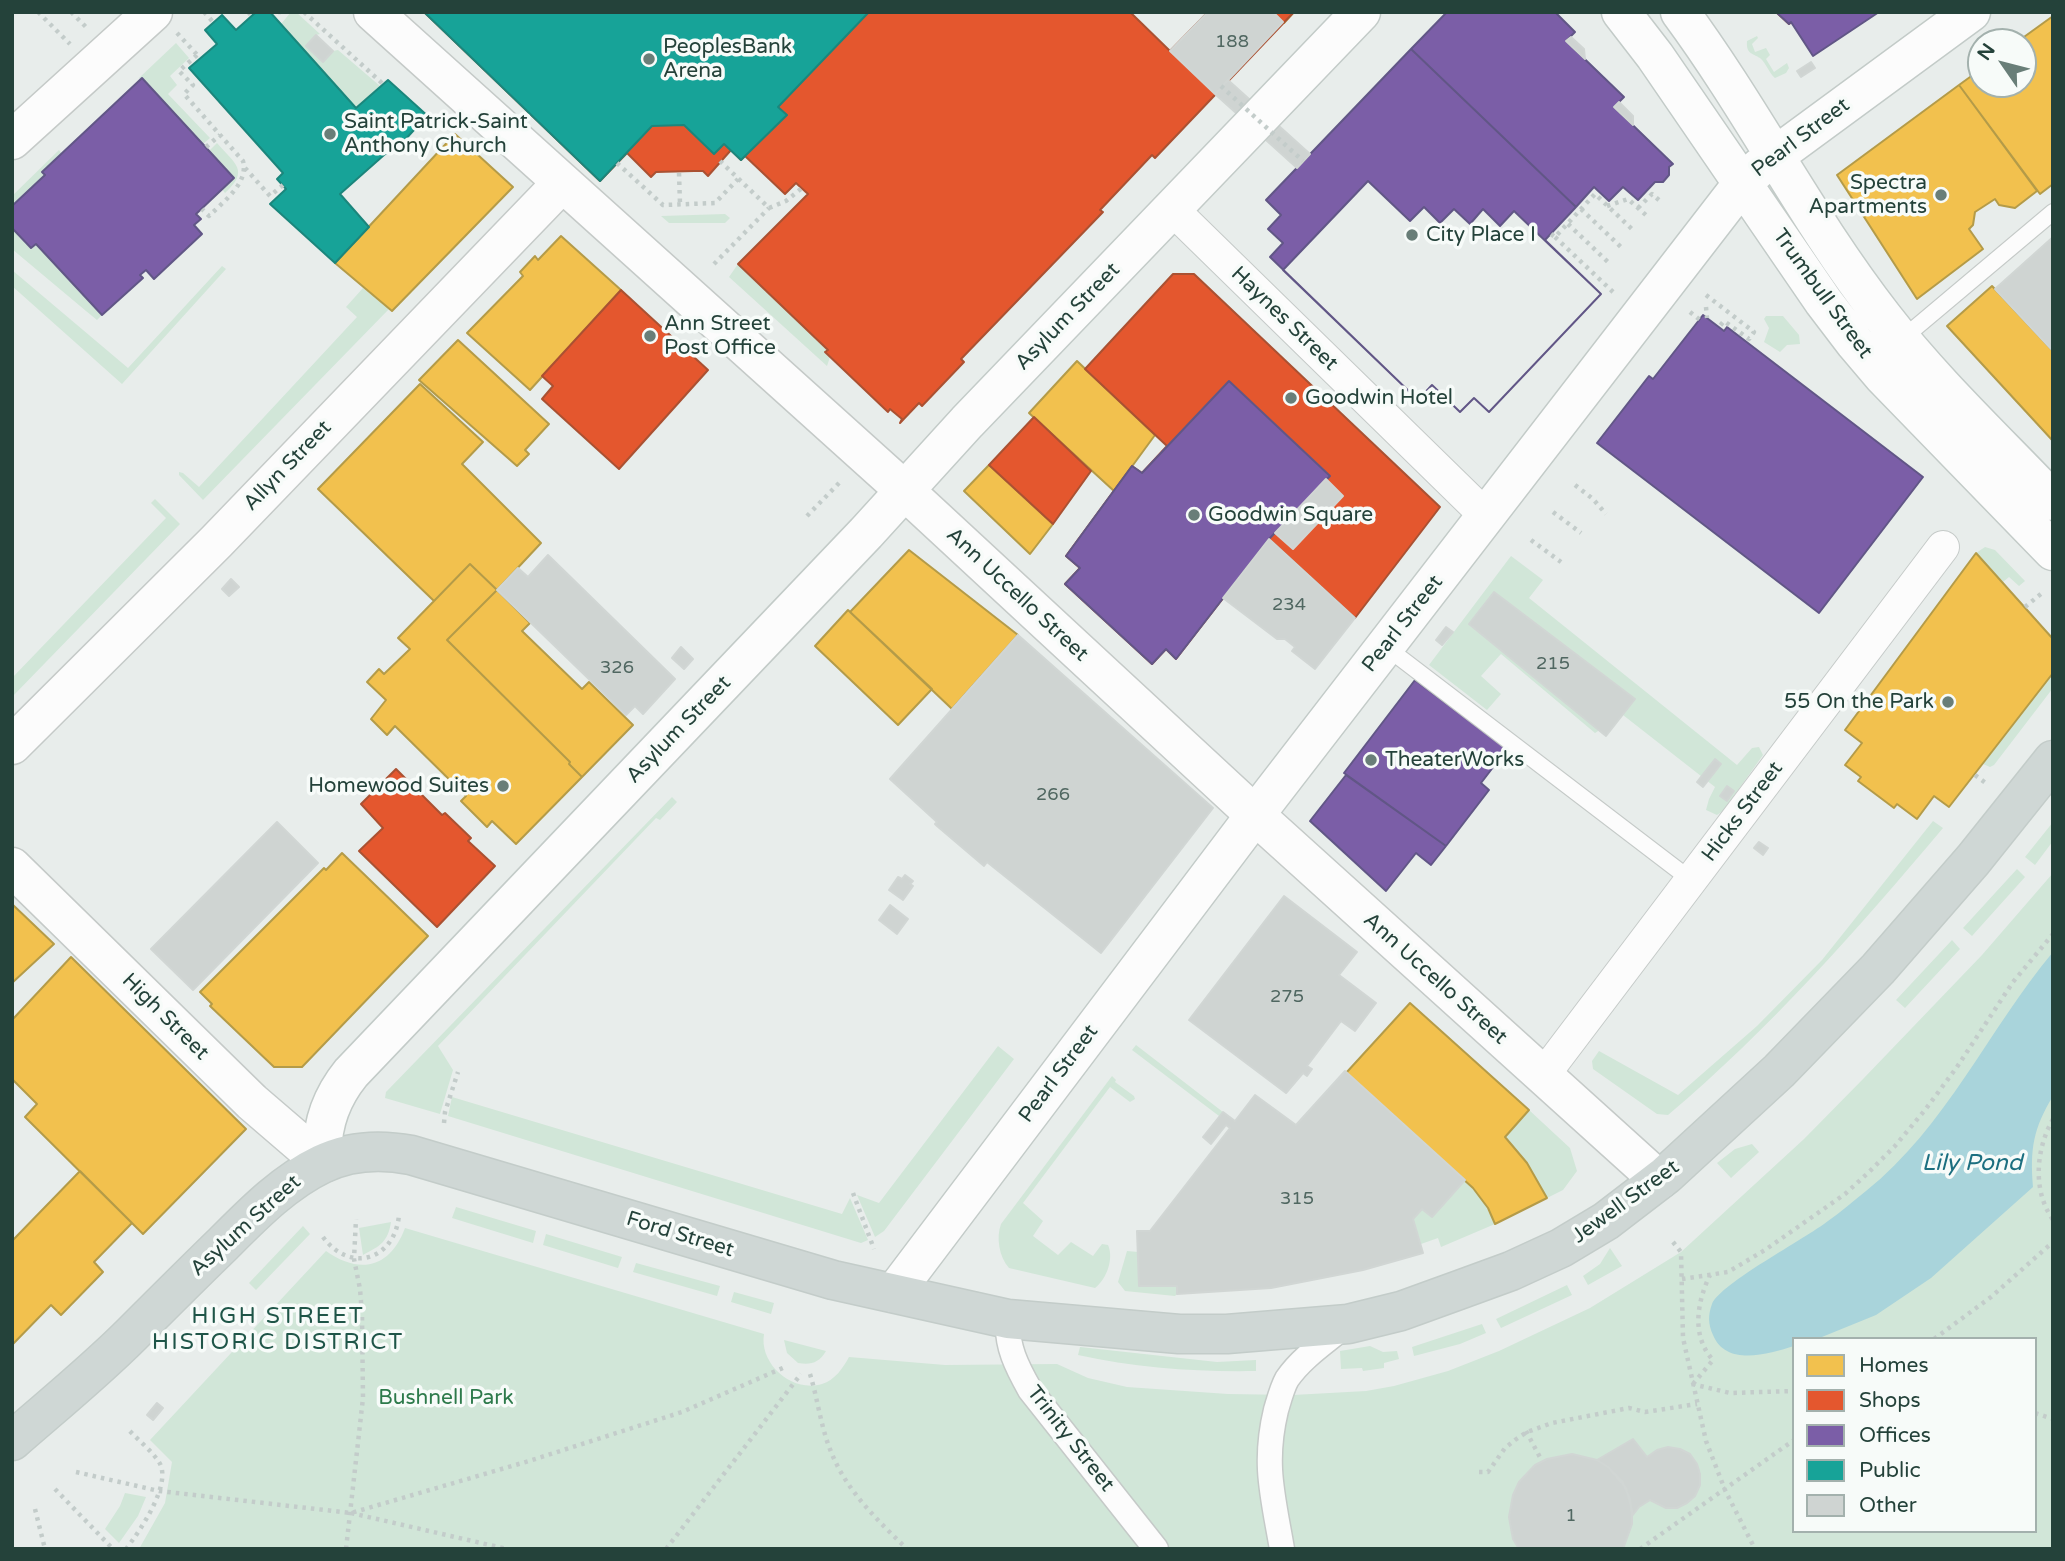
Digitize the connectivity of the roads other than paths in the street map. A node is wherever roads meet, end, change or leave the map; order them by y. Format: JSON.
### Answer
{"nodes":[{"id":1,"x":373,"y":12,"type":"edge"},
{"id":2,"x":1361,"y":12,"type":"edge"},
{"id":3,"x":1622,"y":12,"type":"edge"},
{"id":4,"x":1680,"y":12,"type":"edge"},
{"id":5,"x":1971,"y":12,"type":"edge"},
{"id":6,"x":165,"y":23,"type":"edge"},
{"id":7,"x":12,"y":140,"type":"edge"},
{"id":8,"x":1776,"y":156,"type":"junction"},
{"id":9,"x":561,"y":184,"type":"junction"},
{"id":10,"x":1742,"y":184,"type":"junction"},
{"id":11,"x":1172,"y":209,"type":"junction"},
{"id":12,"x":2053,"y":212,"type":"edge"},
{"id":13,"x":1906,"y":345,"type":"junction"},
{"id":14,"x":1883,"y":376,"type":"junction"},
{"id":15,"x":904,"y":490,"type":"junction"},
{"id":16,"x":2053,"y":501,"type":"edge"},
{"id":17,"x":1486,"y":516,"type":"junction"},
{"id":18,"x":1943,"y":547,"type":"dead end"},
{"id":19,"x":2053,"y":551,"type":"edge"},
{"id":20,"x":1386,"y":647,"type":"junction"},
{"id":21,"x":12,"y":745,"type":"edge"},
{"id":22,"x":2053,"y":760,"type":"edge"},
{"id":23,"x":1255,"y":815,"type":"junction"},
{"id":24,"x":12,"y":867,"type":"edge"},
{"id":25,"x":1691,"y":880,"type":"junction"},
{"id":26,"x":1542,"y":1077,"type":"junction"},
{"id":27,"x":323,"y":1163,"type":"junction"},
{"id":28,"x":1659,"y":1180,"type":"junction"},
{"id":29,"x":894,"y":1293,"type":"junction"},
{"id":30,"x":1024,"y":1321,"type":"junction"},
{"id":31,"x":1348,"y":1324,"type":"junction"},
{"id":32,"x":12,"y":1441,"type":"edge"},
{"id":33,"x":1156,"y":1549,"type":"edge"},
{"id":34,"x":1282,"y":1549,"type":"edge"}],
"edges":[{"from":1,"to":9,"type":"main road","name":"Ann Uccello Street"},
{"from":2,"to":11,"type":"main road","name":"Asylum Street"},
{"from":3,"to":10,"type":"main road","name":"Trumbull Street"},
{"from":4,"to":8,"type":"main road","name":"Trumbull Street"},
{"from":5,"to":8,"type":"main road","name":"Pearl Street"},
{"from":6,"to":7,"type":"main road"},
{"from":8,"to":10,"type":"main road","name":"Pearl Street"},
{"from":8,"to":13,"type":"main road","name":"Trumbull Street"},
{"from":9,"to":15,"type":"main road","name":"Ann Uccello Street"},
{"from":9,"to":21,"type":"main road","name":"Allyn Street"},
{"from":10,"to":14,"type":"main road","name":"Trumbull Street"},
{"from":10,"to":17,"type":"main road","name":"Pearl Street"},
{"from":11,"to":15,"type":"main road","name":"Asylum Street"},
{"from":11,"to":17,"type":"street","name":"Haynes Street"},
{"from":12,"to":13,"type":"lane"},
{"from":13,"to":14,"type":"main road"},
{"from":13,"to":16,"type":"main road","name":"Trumbull Street"},
{"from":14,"to":19,"type":"main road","name":"Trumbull Street"},
{"from":15,"to":23,"type":"main road","name":"Ann Uccello Street"},
{"from":15,"to":27,"type":"main road","name":"Asylum Street"},
{"from":17,"to":20,"type":"main road","name":"Pearl Street"},
{"from":18,"to":25,"type":"street","name":"Hicks Street"},
{"from":20,"to":23,"type":"main road","name":"Pearl Street"},
{"from":20,"to":25,"type":"lane"},
{"from":22,"to":28,"type":"main road","name":"Jewell Street"},
{"from":23,"to":26,"type":"main road","name":"Ann Uccello Street"},
{"from":23,"to":29,"type":"main road","name":"Pearl Street"},
{"from":24,"to":27,"type":"main road","name":"High Street"},
{"from":25,"to":26,"type":"street","name":"Hicks Street"},
{"from":26,"to":28,"type":"main road","name":"Ann Uccello Street"},
{"from":27,"to":29,"type":"main road","name":"Ford Street"},
{"from":27,"to":32,"type":"main road","name":"Asylum Street"},
{"from":28,"to":31,"type":"main road","name":"Jewell Street"},
{"from":29,"to":30,"type":"main road","name":"Ford Street"},
{"from":30,"to":31,"type":"main road","name":"Jewell Street"},
{"from":30,"to":33,"type":"street","name":"Trinity Street"},
{"from":31,"to":34,"type":"street"}]}
